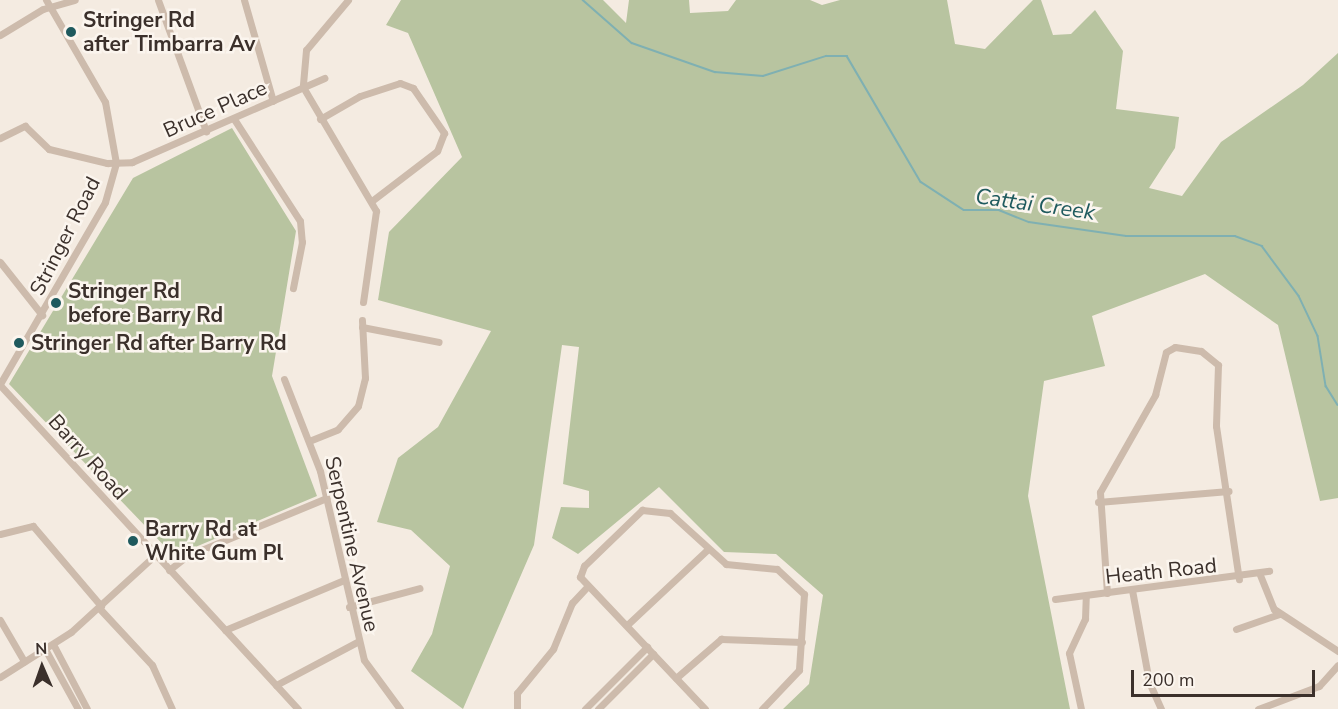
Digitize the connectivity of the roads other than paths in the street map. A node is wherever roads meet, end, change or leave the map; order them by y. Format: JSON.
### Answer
{"nodes":[{"id":1,"x":75,"y":0,"type":"edge"},
{"id":2,"x":158,"y":0,"type":"edge"},
{"id":3,"x":244,"y":0,"type":"edge"},
{"id":4,"x":348,"y":0,"type":"edge"},
{"id":5,"x":48,"y":4,"type":"edge"},
{"id":6,"x":0,"y":35,"type":"edge"},
{"id":7,"x":324,"y":78,"type":"dead end"},
{"id":8,"x":303,"y":87,"type":"junction"},
{"id":9,"x":273,"y":101,"type":"junction"},
{"id":10,"x":234,"y":119,"type":"junction"},
{"id":11,"x":320,"y":119,"type":"junction"},
{"id":12,"x":206,"y":131,"type":"junction"},
{"id":13,"x":0,"y":138,"type":"edge"},
{"id":14,"x":116,"y":163,"type":"junction"},
{"id":15,"x":373,"y":200,"type":"junction"},
{"id":16,"x":0,"y":262,"type":"edge"},
{"id":17,"x":293,"y":288,"type":"dead end"},
{"id":18,"x":363,"y":302,"type":"dead end"},
{"id":19,"x":42,"y":315,"type":"junction"},
{"id":20,"x":439,"y":342,"type":"dead end"},
{"id":21,"x":284,"y":379,"type":"dead end"},
{"id":22,"x":0,"y":385,"type":"edge"},
{"id":23,"x":309,"y":441,"type":"junction"},
{"id":24,"x":1229,"y":491,"type":"junction"},
{"id":25,"x":326,"y":498,"type":"junction"},
{"id":26,"x":1098,"y":502,"type":"junction"},
{"id":27,"x":0,"y":534,"type":"edge"},
{"id":28,"x":707,"y":550,"type":"junction"},
{"id":29,"x":155,"y":555,"type":"junction"},
{"id":30,"x":169,"y":570,"type":"junction"},
{"id":31,"x":1269,"y":571,"type":"dead end"},
{"id":32,"x":1260,"y":574,"type":"junction"},
{"id":33,"x":344,"y":579,"type":"junction"},
{"id":34,"x":1239,"y":579,"type":"junction"},
{"id":35,"x":587,"y":587,"type":"junction"},
{"id":36,"x":420,"y":588,"type":"dead end"},
{"id":37,"x":1132,"y":590,"type":"junction"},
{"id":38,"x":1107,"y":593,"type":"junction"},
{"id":39,"x":1086,"y":596,"type":"junction"},
{"id":40,"x":1055,"y":599,"type":"dead end"},
{"id":41,"x":100,"y":607,"type":"junction"},
{"id":42,"x":349,"y":607,"type":"junction"},
{"id":43,"x":1280,"y":614,"type":"junction"},
{"id":44,"x":0,"y":620,"type":"edge"},
{"id":45,"x":627,"y":625,"type":"junction"},
{"id":46,"x":1236,"y":629,"type":"dead end"},
{"id":47,"x":225,"y":630,"type":"junction"},
{"id":48,"x":357,"y":642,"type":"junction"},
{"id":49,"x":802,"y":642,"type":"junction"},
{"id":50,"x":53,"y":644,"type":"junction"},
{"id":51,"x":647,"y":647,"type":"junction"},
{"id":52,"x":45,"y":648,"type":"junction"},
{"id":53,"x":1337,"y":648,"type":"edge"},
{"id":54,"x":653,"y":654,"type":"junction"},
{"id":55,"x":24,"y":661,"type":"junction"},
{"id":56,"x":1338,"y":665,"type":"edge"},
{"id":57,"x":0,"y":676,"type":"edge"},
{"id":58,"x":676,"y":678,"type":"junction"},
{"id":59,"x":276,"y":685,"type":"junction"},
{"id":60,"x":595,"y":707,"type":"edge"},
{"id":61,"x":78,"y":709,"type":"edge"},
{"id":62,"x":87,"y":709,"type":"edge"},
{"id":63,"x":172,"y":709,"type":"edge"},
{"id":64,"x":298,"y":709,"type":"edge"},
{"id":65,"x":400,"y":709,"type":"edge"},
{"id":66,"x":517,"y":709,"type":"edge"},
{"id":67,"x":585,"y":709,"type":"edge"},
{"id":68,"x":705,"y":709,"type":"edge"},
{"id":69,"x":762,"y":709,"type":"edge"},
{"id":70,"x":1081,"y":709,"type":"edge"},
{"id":71,"x":1161,"y":709,"type":"edge"},
{"id":72,"x":1258,"y":709,"type":"edge"}],
"edges":[{"from":1,"to":5,"type":"street"},
{"from":2,"to":12,"type":"street"},
{"from":3,"to":9,"type":"street"},
{"from":4,"to":8,"type":"street"},
{"from":5,"to":6,"type":"street"},
{"from":5,"to":14,"type":"street","name":"Stringer Road"},
{"from":7,"to":8,"type":"street","name":"Bruce Place"},
{"from":8,"to":9,"type":"street","name":"Bruce Place"},
{"from":8,"to":11,"type":"street"},
{"from":9,"to":10,"type":"street","name":"Bruce Place"},
{"from":10,"to":12,"type":"street","name":"Bruce Place"},
{"from":10,"to":17,"type":"street"},
{"from":11,"to":15,"type":"street"},
{"from":11,"to":15,"type":"street"},
{"from":12,"to":14,"type":"street","name":"Bruce Place"},
{"from":13,"to":14,"type":"street"},
{"from":14,"to":19,"type":"street","name":"Stringer Road"},
{"from":15,"to":18,"type":"street"},
{"from":16,"to":19,"type":"street"},
{"from":19,"to":22,"type":"street","name":"Stringer Road"},
{"from":20,"to":23,"type":"street"},
{"from":21,"to":23,"type":"street","name":"Serpentine Avenue"},
{"from":22,"to":29,"type":"street","name":"Barry Road"},
{"from":23,"to":25,"type":"street","name":"Serpentine Avenue"},
{"from":24,"to":26,"type":"street"},
{"from":24,"to":26,"type":"street"},
{"from":24,"to":34,"type":"street"},
{"from":25,"to":30,"type":"street"},
{"from":25,"to":33,"type":"street","name":"Serpentine Avenue"},
{"from":26,"to":38,"type":"street"},
{"from":27,"to":41,"type":"street"},
{"from":28,"to":35,"type":"street"},
{"from":28,"to":45,"type":"street"},
{"from":28,"to":49,"type":"street"},
{"from":29,"to":30,"type":"street","name":"Barry Road"},
{"from":29,"to":41,"type":"street"},
{"from":30,"to":47,"type":"street","name":"Barry Road"},
{"from":31,"to":32,"type":"street","name":"Heath Road"},
{"from":32,"to":34,"type":"street","name":"Heath Road"},
{"from":32,"to":43,"type":"street"},
{"from":33,"to":42,"type":"street","name":"Serpentine Avenue"},
{"from":33,"to":47,"type":"street"},
{"from":34,"to":37,"type":"street","name":"Heath Road"},
{"from":35,"to":45,"type":"street"},
{"from":35,"to":66,"type":"street"},
{"from":36,"to":42,"type":"street"},
{"from":37,"to":38,"type":"street","name":"Heath Road"},
{"from":37,"to":71,"type":"street"},
{"from":38,"to":39,"type":"street","name":"Heath Road"},
{"from":39,"to":40,"type":"street","name":"Heath Road"},
{"from":39,"to":70,"type":"street"},
{"from":41,"to":50,"type":"street"},
{"from":41,"to":63,"type":"street"},
{"from":42,"to":48,"type":"street","name":"Serpentine Avenue"},
{"from":43,"to":46,"type":"street"},
{"from":43,"to":53,"type":"street"},
{"from":44,"to":55,"type":"street"},
{"from":45,"to":51,"type":"street"},
{"from":47,"to":59,"type":"street","name":"Barry Road"},
{"from":48,"to":59,"type":"street"},
{"from":48,"to":65,"type":"street","name":"Serpentine Avenue"},
{"from":49,"to":58,"type":"street"},
{"from":49,"to":69,"type":"street"},
{"from":50,"to":52,"type":"street"},
{"from":50,"to":62,"type":"street"},
{"from":51,"to":54,"type":"street"},
{"from":51,"to":60,"type":"street"},
{"from":52,"to":55,"type":"street"},
{"from":52,"to":61,"type":"street"},
{"from":54,"to":58,"type":"street"},
{"from":54,"to":60,"type":"street"},
{"from":55,"to":57,"type":"street"},
{"from":56,"to":72,"type":"street"},
{"from":58,"to":68,"type":"street"},
{"from":59,"to":64,"type":"street","name":"Barry Road"},
{"from":60,"to":67,"type":"street"}]}
